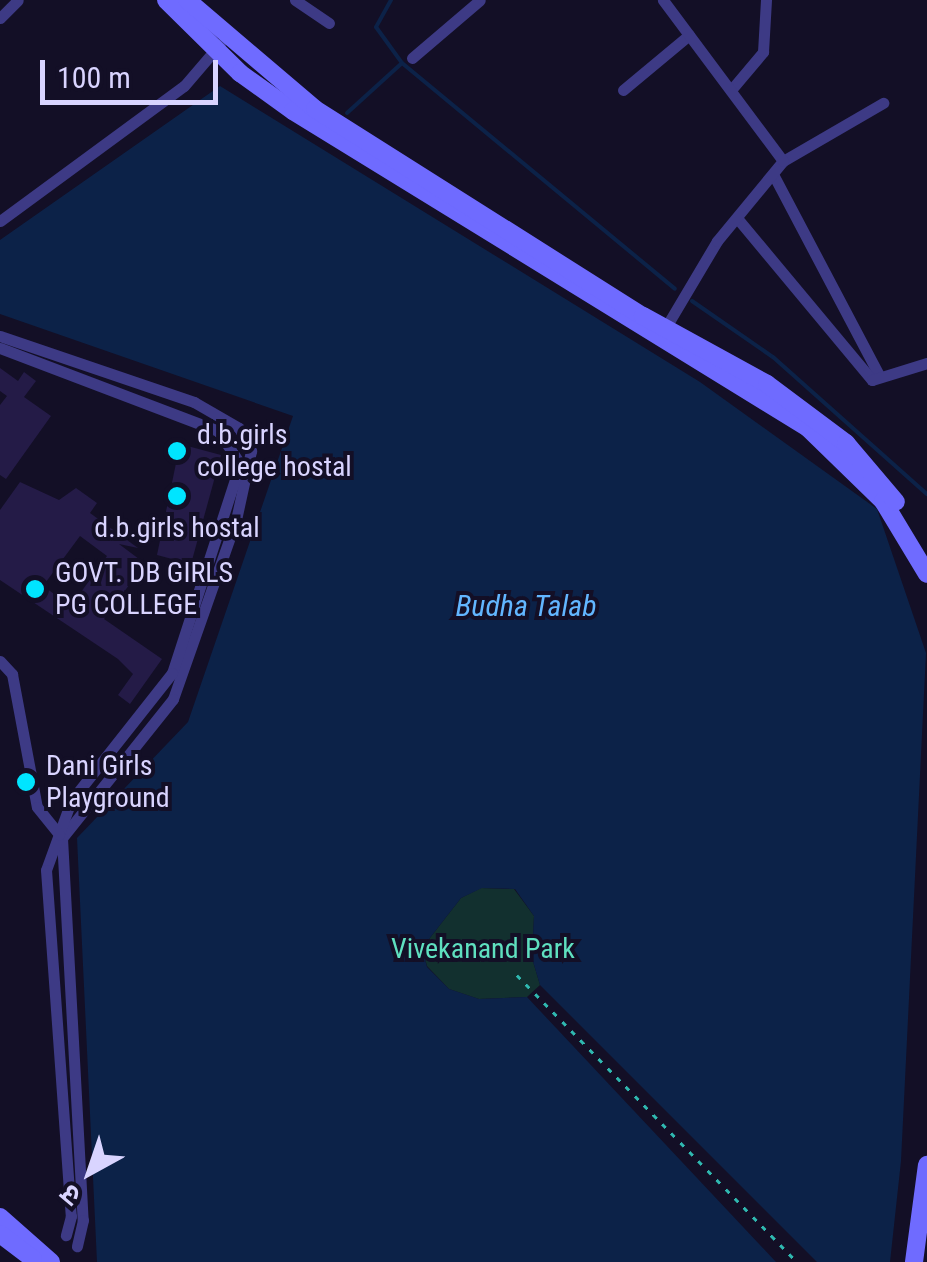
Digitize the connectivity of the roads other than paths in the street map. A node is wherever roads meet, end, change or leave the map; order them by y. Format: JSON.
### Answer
{"nodes":[{"id":1,"x":18,"y":0,"type":"edge"},
{"id":2,"x":166,"y":0,"type":"edge"},
{"id":3,"x":187,"y":0,"type":"edge"},
{"id":4,"x":295,"y":0,"type":"edge"},
{"id":5,"x":480,"y":0,"type":"edge"},
{"id":6,"x":663,"y":0,"type":"edge"},
{"id":7,"x":766,"y":0,"type":"edge"},
{"id":8,"x":0,"y":18,"type":"edge"},
{"id":9,"x":328,"y":23,"type":"dead end"},
{"id":10,"x":690,"y":35,"type":"junction"},
{"id":11,"x":221,"y":43,"type":"junction"},
{"id":12,"x":412,"y":58,"type":"dead end"},
{"id":13,"x":622,"y":90,"type":"dead end"},
{"id":14,"x":731,"y":90,"type":"junction"},
{"id":15,"x":883,"y":102,"type":"dead end"},
{"id":16,"x":783,"y":161,"type":"junction"},
{"id":17,"x":774,"y":176,"type":"junction"},
{"id":18,"x":737,"y":218,"type":"junction"},
{"id":19,"x":0,"y":221,"type":"edge"},
{"id":20,"x":661,"y":334,"type":"junction"},
{"id":21,"x":0,"y":336,"type":"edge"},
{"id":22,"x":0,"y":348,"type":"edge"},
{"id":23,"x":927,"y":363,"type":"edge"},
{"id":24,"x":880,"y":377,"type":"junction"},
{"id":25,"x":927,"y":573,"type":"edge"},
{"id":26,"x":0,"y":662,"type":"edge"},
{"id":27,"x":58,"y":834,"type":"junction"},
{"id":28,"x":927,"y":1165,"type":"edge"},
{"id":29,"x":0,"y":1217,"type":"edge"},
{"id":30,"x":0,"y":1234,"type":"edge"},
{"id":31,"x":66,"y":1235,"type":"dead end"},
{"id":32,"x":77,"y":1246,"type":"dead end"},
{"id":33,"x":38,"y":1262,"type":"edge"},
{"id":34,"x":51,"y":1262,"type":"edge"},
{"id":35,"x":914,"y":1262,"type":"edge"}],
"edges":[{"from":1,"to":8,"type":"street"},
{"from":2,"to":11,"type":"street"},
{"from":3,"to":11,"type":"street"},
{"from":4,"to":9,"type":"street"},
{"from":5,"to":12,"type":"street"},
{"from":6,"to":10,"type":"street"},
{"from":7,"to":14,"type":"street"},
{"from":10,"to":13,"type":"street"},
{"from":10,"to":14,"type":"street"},
{"from":11,"to":19,"type":"street"},
{"from":11,"to":20,"type":"street"},
{"from":14,"to":16,"type":"street"},
{"from":15,"to":16,"type":"street"},
{"from":16,"to":17,"type":"street"},
{"from":17,"to":18,"type":"street"},
{"from":17,"to":24,"type":"street"},
{"from":18,"to":20,"type":"street"},
{"from":18,"to":24,"type":"street"},
{"from":20,"to":25,"type":"street"},
{"from":21,"to":27,"type":"street"},
{"from":22,"to":27,"type":"street"},
{"from":23,"to":24,"type":"street"},
{"from":26,"to":27,"type":"street"},
{"from":27,"to":31,"type":"street"},
{"from":27,"to":32,"type":"street"},
{"from":28,"to":35,"type":"street"},
{"from":29,"to":34,"type":"street"},
{"from":30,"to":33,"type":"street"}]}
